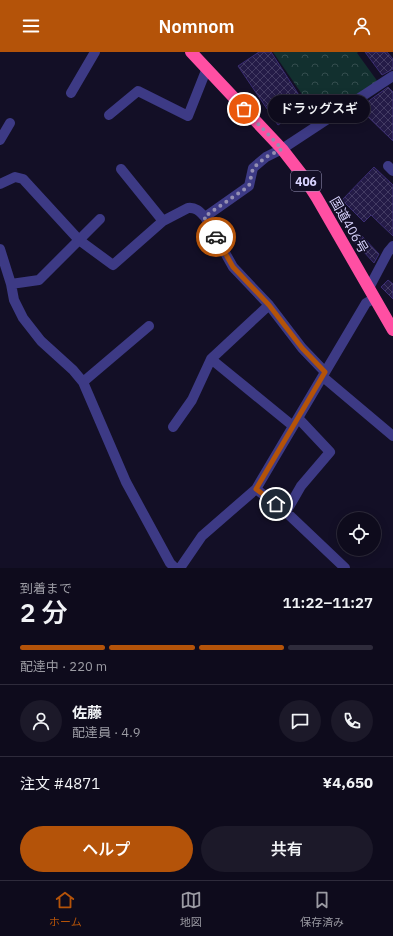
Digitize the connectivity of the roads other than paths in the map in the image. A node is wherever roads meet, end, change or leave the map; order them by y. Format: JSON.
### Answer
{"nodes":[{"id":1,"x":96,"y":52,"type":"edge"},
{"id":2,"x":191,"y":52,"type":"edge"},
{"id":3,"x":203,"y":61,"type":"edge"},
{"id":4,"x":393,"y":76,"type":"edge"},
{"id":5,"x":71,"y":93,"type":"dead end"},
{"id":6,"x":109,"y":115,"type":"dead end"},
{"id":7,"x":10,"y":123,"type":"dead end"},
{"id":8,"x":0,"y":140,"type":"edge"},
{"id":9,"x":282,"y":149,"type":"junction"},
{"id":10,"x":122,"y":169,"type":"dead end"},
{"id":11,"x":0,"y":184,"type":"edge"},
{"id":12,"x":204,"y":217,"type":"junction"},
{"id":13,"x":100,"y":219,"type":"dead end"},
{"id":14,"x":163,"y":221,"type":"junction"},
{"id":15,"x":79,"y":240,"type":"junction"},
{"id":16,"x":393,"y":246,"type":"edge"},
{"id":17,"x":0,"y":249,"type":"edge"},
{"id":18,"x":2,"y":263,"type":"edge"},
{"id":19,"x":11,"y":284,"type":"junction"},
{"id":20,"x":372,"y":293,"type":"junction"},
{"id":21,"x":269,"y":305,"type":"junction"},
{"id":22,"x":149,"y":326,"type":"dead end"},
{"id":23,"x":393,"y":330,"type":"edge"},
{"id":24,"x":211,"y":360,"type":"junction"},
{"id":25,"x":324,"y":374,"type":"junction"},
{"id":26,"x":83,"y":382,"type":"junction"},
{"id":27,"x":296,"y":422,"type":"junction"},
{"id":28,"x":173,"y":427,"type":"dead end"},
{"id":29,"x":393,"y":436,"type":"edge"},
{"id":30,"x":256,"y":489,"type":"junction"},
{"id":31,"x":286,"y":512,"type":"junction"},
{"id":32,"x":175,"y":568,"type":"edge"},
{"id":33,"x":180,"y":568,"type":"edge"},
{"id":34,"x":345,"y":568,"type":"edge"}],
"edges":[{"from":1,"to":5,"type":"street"},
{"from":2,"to":3,"type":"highway","name":"国道406号","number":"406"},
{"from":3,"to":6,"type":"street"},
{"from":3,"to":9,"type":"highway","name":"国道406号","number":"406"},
{"from":4,"to":9,"type":"street"},
{"from":7,"to":8,"type":"street"},
{"from":9,"to":12,"type":"street"},
{"from":9,"to":20,"type":"highway","name":"国道406号","number":"406"},
{"from":10,"to":14,"type":"street"},
{"from":11,"to":15,"type":"street"},
{"from":12,"to":14,"type":"street"},
{"from":12,"to":21,"type":"street"},
{"from":13,"to":15,"type":"street"},
{"from":14,"to":15,"type":"street"},
{"from":15,"to":19,"type":"street"},
{"from":16,"to":20,"type":"street"},
{"from":17,"to":18,"type":"street"},
{"from":18,"to":19,"type":"street"},
{"from":19,"to":26,"type":"street"},
{"from":20,"to":23,"type":"highway","name":"国道406号","number":"406"},
{"from":20,"to":25,"type":"street"},
{"from":21,"to":24,"type":"street"},
{"from":21,"to":25,"type":"street"},
{"from":22,"to":26,"type":"street"},
{"from":24,"to":27,"type":"street"},
{"from":24,"to":28,"type":"street"},
{"from":25,"to":27,"type":"street"},
{"from":25,"to":29,"type":"street"},
{"from":26,"to":32,"type":"street"},
{"from":27,"to":30,"type":"street"},
{"from":27,"to":31,"type":"street"},
{"from":30,"to":31,"type":"street"},
{"from":30,"to":33,"type":"street"},
{"from":31,"to":34,"type":"street"}]}
